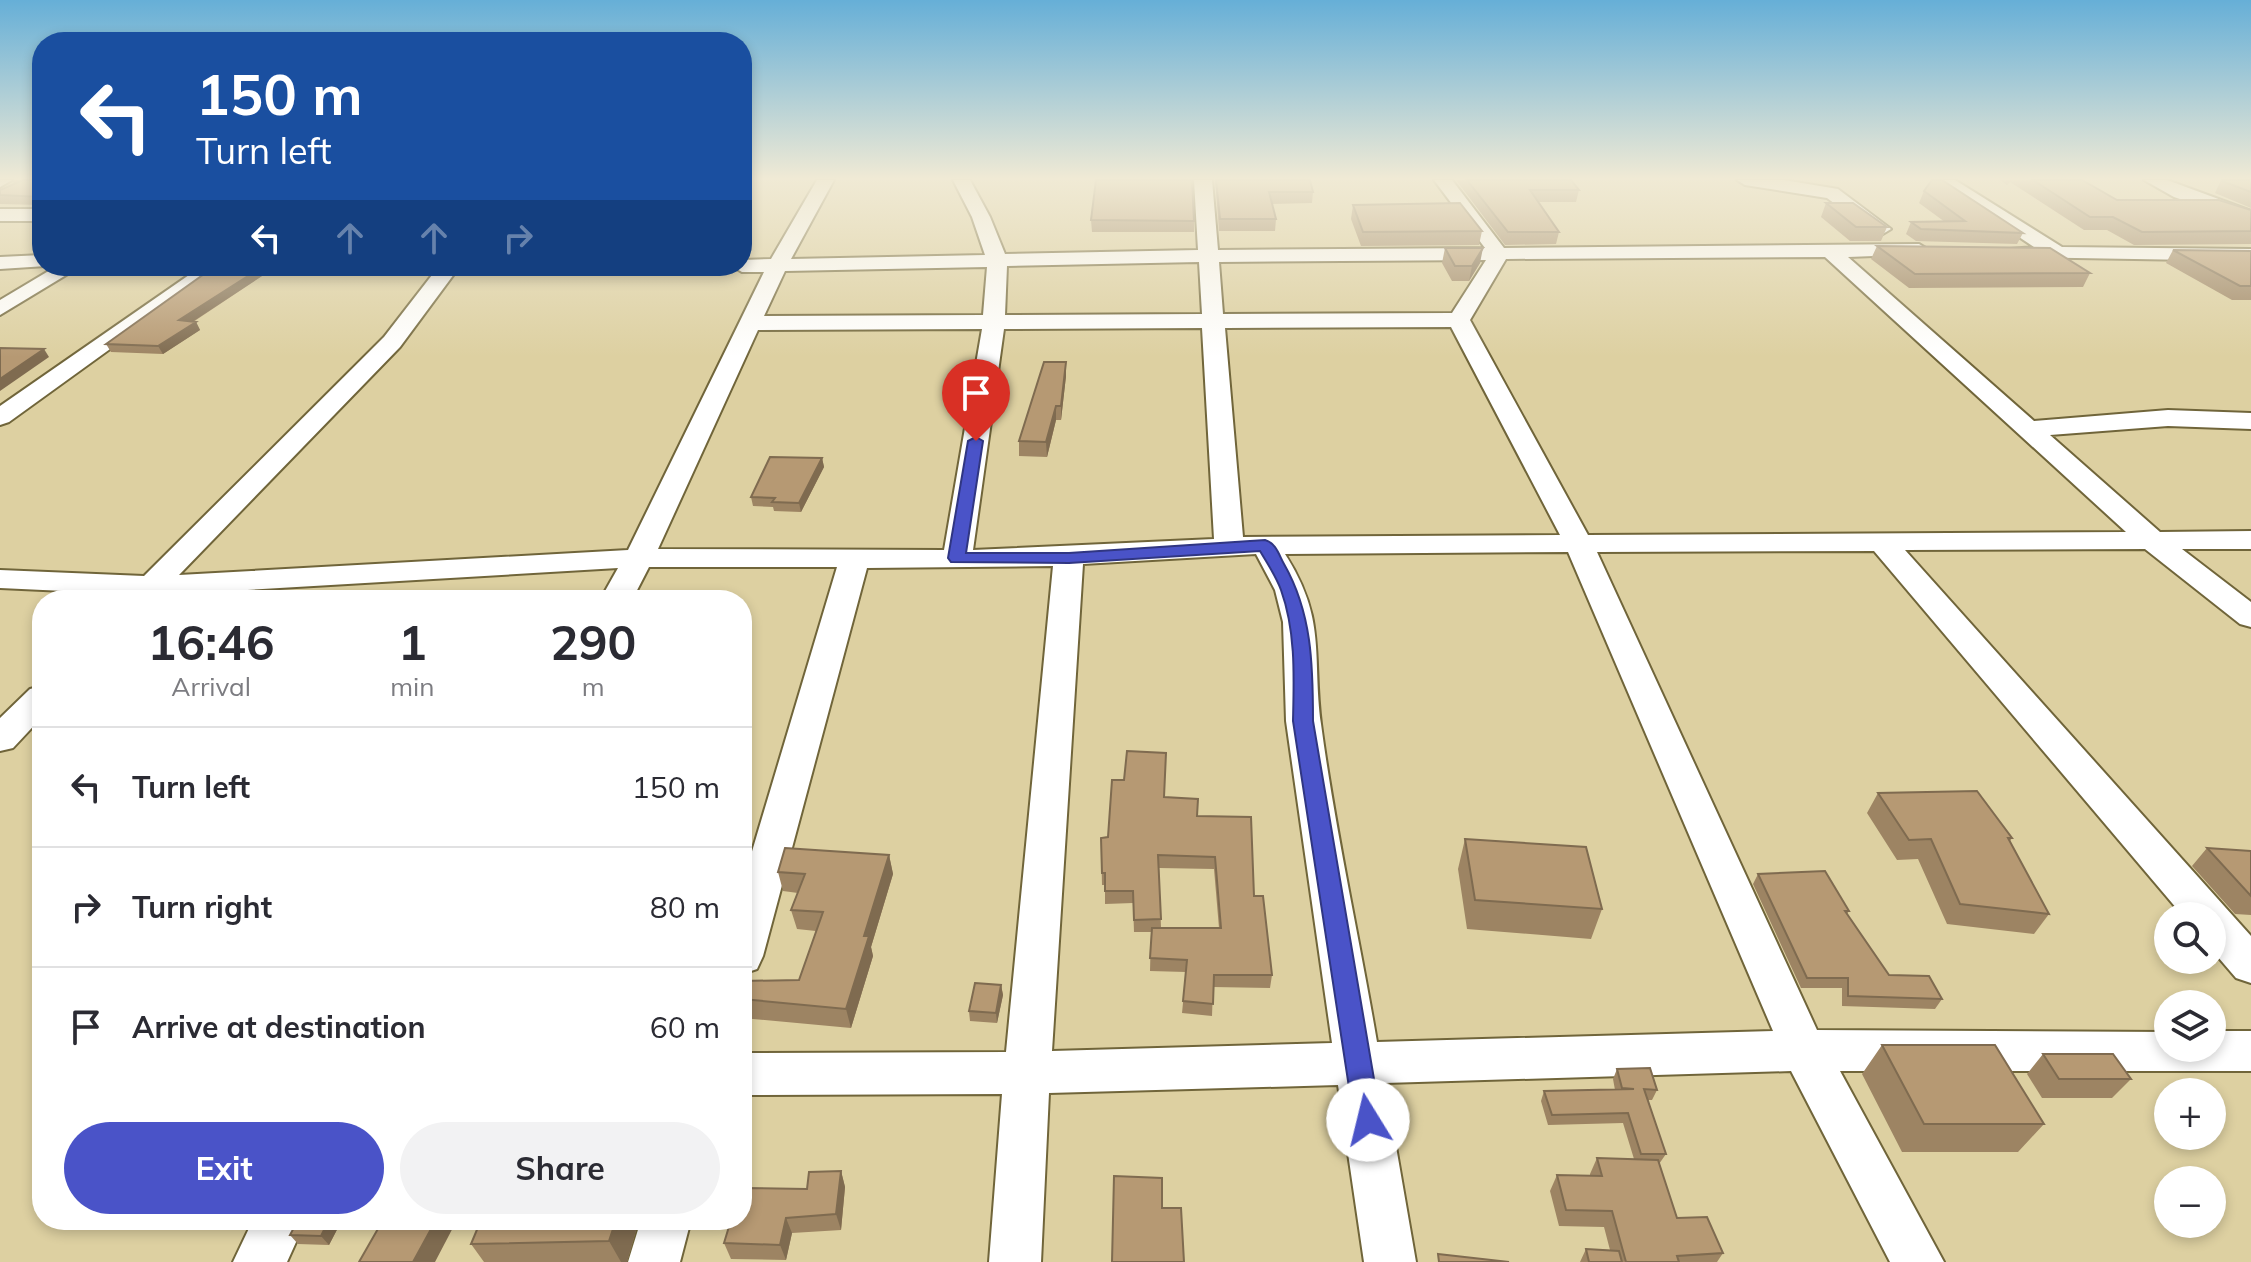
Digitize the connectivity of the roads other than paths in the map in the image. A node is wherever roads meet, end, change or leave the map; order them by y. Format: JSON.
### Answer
{"nodes":[{"id":1,"x":792,"y":239,"type":"edge"},
{"id":2,"x":989,"y":239,"type":"edge"},
{"id":3,"x":1206,"y":239,"type":"edge"},
{"id":4,"x":1487,"y":239,"type":"edge"},
{"id":5,"x":1895,"y":239,"type":"edge"},
{"id":6,"x":2035,"y":239,"type":"edge"},
{"id":7,"x":32,"y":249,"type":"edge"},
{"id":8,"x":1910,"y":250,"type":"junction"},
{"id":9,"x":1936,"y":251,"type":"edge"},
{"id":10,"x":1831,"y":252,"type":"junction"},
{"id":11,"x":1994,"y":253,"type":"edge"},
{"id":12,"x":2057,"y":253,"type":"junction"},
{"id":13,"x":1499,"y":254,"type":"junction"},
{"id":14,"x":2251,"y":255,"type":"edge"},
{"id":15,"x":1207,"y":256,"type":"junction"},
{"id":16,"x":997,"y":259,"type":"junction"},
{"id":17,"x":32,"y":262,"type":"edge"},
{"id":18,"x":5,"y":263,"type":"edge"},
{"id":19,"x":752,"y":266,"type":"edge"},
{"id":20,"x":777,"y":266,"type":"junction"},
{"id":21,"x":54,"y":276,"type":"edge"},
{"id":22,"x":201,"y":276,"type":"edge"},
{"id":23,"x":442,"y":276,"type":"edge"},
{"id":24,"x":0,"y":309,"type":"edge"},
{"id":25,"x":1459,"y":320,"type":"junction"},
{"id":26,"x":750,"y":323,"type":"junction"},
{"id":27,"x":1211,"y":323,"type":"junction"},
{"id":28,"x":994,"y":324,"type":"junction"},
{"id":29,"x":0,"y":417,"type":"edge"},
{"id":30,"x":2251,"y":421,"type":"edge"},
{"id":31,"x":2032,"y":429,"type":"junction"},
{"id":32,"x":2251,"y":540,"type":"edge"},
{"id":33,"x":1881,"y":541,"type":"junction"},
{"id":34,"x":2153,"y":541,"type":"junction"},
{"id":35,"x":1578,"y":542,"type":"junction"},
{"id":36,"x":1247,"y":546,"type":"junction"},
{"id":37,"x":639,"y":558,"type":"junction"},
{"id":38,"x":957,"y":558,"type":"junction"},
{"id":39,"x":1069,"y":558,"type":"junction"},
{"id":40,"x":854,"y":559,"type":"junction"},
{"id":41,"x":0,"y":579,"type":"edge"},
{"id":42,"x":114,"y":590,"type":"edge"},
{"id":43,"x":148,"y":590,"type":"edge"},
{"id":44,"x":187,"y":590,"type":"edge"},
{"id":45,"x":621,"y":590,"type":"edge"},
{"id":46,"x":2251,"y":617,"type":"edge"},
{"id":47,"x":32,"y":707,"type":"edge"},
{"id":48,"x":0,"y":739,"type":"edge"},
{"id":49,"x":2196,"y":902,"type":"edge"},
{"id":50,"x":752,"y":921,"type":"edge"},
{"id":51,"x":2226,"y":937,"type":"edge"},
{"id":52,"x":2251,"y":965,"type":"edge"},
{"id":53,"x":1804,"y":1050,"type":"junction"},
{"id":54,"x":2251,"y":1051,"type":"edge"},
{"id":55,"x":1359,"y":1063,"type":"junction"},
{"id":56,"x":1027,"y":1073,"type":"junction"},
{"id":57,"x":752,"y":1074,"type":"edge"},
{"id":58,"x":276,"y":1230,"type":"edge"},
{"id":59,"x":663,"y":1230,"type":"edge"},
{"id":60,"x":259,"y":1262,"type":"edge"},
{"id":61,"x":654,"y":1262,"type":"edge"},
{"id":62,"x":1015,"y":1262,"type":"edge"},
{"id":63,"x":1390,"y":1262,"type":"edge"},
{"id":64,"x":1918,"y":1262,"type":"edge"}],
"edges":[{"from":1,"to":20,"type":"street"},
{"from":2,"to":16,"type":"street"},
{"from":3,"to":15,"type":"street"},
{"from":4,"to":13,"type":"street"},
{"from":5,"to":8,"type":"street"},
{"from":6,"to":12,"type":"street"},
{"from":7,"to":18,"type":"street"},
{"from":8,"to":9,"type":"street"},
{"from":8,"to":10,"type":"street"},
{"from":10,"to":13,"type":"street"},
{"from":10,"to":31,"type":"street"},
{"from":11,"to":12,"type":"street"},
{"from":12,"to":14,"type":"street"},
{"from":13,"to":15,"type":"street"},
{"from":13,"to":25,"type":"street"},
{"from":15,"to":16,"type":"street"},
{"from":15,"to":27,"type":"street"},
{"from":16,"to":20,"type":"street"},
{"from":16,"to":28,"type":"street"},
{"from":17,"to":18,"type":"street"},
{"from":19,"to":20,"type":"street"},
{"from":20,"to":26,"type":"street"},
{"from":21,"to":24,"type":"street"},
{"from":22,"to":29,"type":"street"},
{"from":23,"to":43,"type":"street"},
{"from":25,"to":27,"type":"street"},
{"from":25,"to":35,"type":"street"},
{"from":26,"to":28,"type":"street"},
{"from":26,"to":37,"type":"street"},
{"from":27,"to":28,"type":"street"},
{"from":27,"to":36,"type":"street"},
{"from":28,"to":38,"type":"street"},
{"from":30,"to":31,"type":"street"},
{"from":31,"to":34,"type":"street"},
{"from":32,"to":34,"type":"street"},
{"from":33,"to":34,"type":"street"},
{"from":33,"to":35,"type":"street"},
{"from":33,"to":49,"type":"street"},
{"from":34,"to":46,"type":"street"},
{"from":35,"to":36,"type":"street"},
{"from":35,"to":53,"type":"street"},
{"from":36,"to":39,"type":"street"},
{"from":36,"to":55,"type":"street"},
{"from":37,"to":40,"type":"street"},
{"from":37,"to":44,"type":"street"},
{"from":37,"to":45,"type":"street"},
{"from":38,"to":39,"type":"street"},
{"from":38,"to":40,"type":"street"},
{"from":39,"to":56,"type":"street"},
{"from":40,"to":50,"type":"street"},
{"from":41,"to":42,"type":"street"},
{"from":47,"to":48,"type":"street"},
{"from":51,"to":52,"type":"street"},
{"from":53,"to":54,"type":"street"},
{"from":53,"to":55,"type":"street"},
{"from":53,"to":64,"type":"street"},
{"from":55,"to":56,"type":"street"},
{"from":55,"to":63,"type":"street"},
{"from":56,"to":57,"type":"street"},
{"from":56,"to":62,"type":"street"},
{"from":58,"to":60,"type":"street"},
{"from":59,"to":61,"type":"street"}]}
